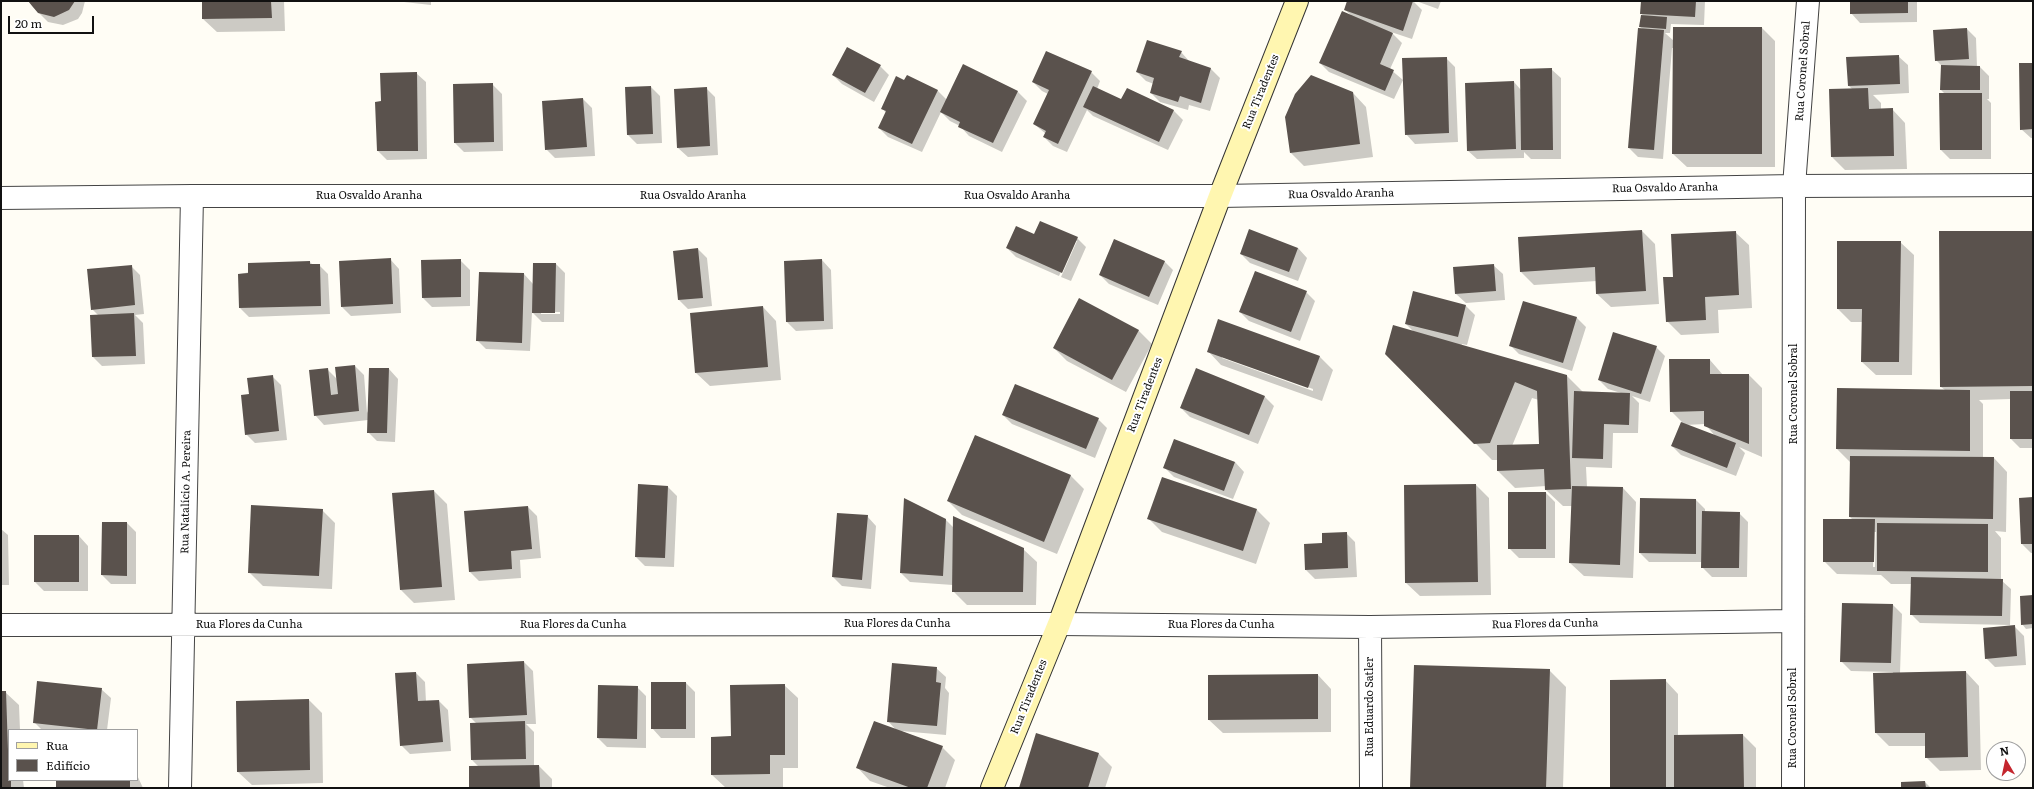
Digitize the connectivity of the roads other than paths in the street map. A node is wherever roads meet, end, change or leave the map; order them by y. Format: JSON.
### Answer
{"nodes":[{"id":1,"x":1297,"y":1,"type":"edge"},
{"id":2,"x":1808,"y":1,"type":"edge"},
{"id":3,"x":2033,"y":185,"type":"edge"},
{"id":4,"x":1794,"y":186,"type":"junction"},
{"id":5,"x":192,"y":196,"type":"junction"},
{"id":6,"x":1220,"y":196,"type":"junction"},
{"id":7,"x":1,"y":198,"type":"edge"},
{"id":8,"x":1793,"y":621,"type":"junction"},
{"id":9,"x":1059,"y":624,"type":"junction"},
{"id":10,"x":1,"y":625,"type":"edge"},
{"id":11,"x":184,"y":625,"type":"junction"},
{"id":12,"x":1370,"y":627,"type":"junction"},
{"id":13,"x":180,"y":788,"type":"edge"},
{"id":14,"x":992,"y":788,"type":"edge"},
{"id":15,"x":1371,"y":788,"type":"edge"},
{"id":16,"x":1793,"y":788,"type":"edge"}],
"edges":[{"from":1,"to":6,"type":"street","name":"Rua Tiradentes"},
{"from":2,"to":4,"type":"street","name":"Rua Coronel Sobral"},
{"from":3,"to":4,"type":"street","name":"Rua Osvaldo Aranha"},
{"from":4,"to":6,"type":"street","name":"Rua Osvaldo Aranha"},
{"from":4,"to":8,"type":"street","name":"Rua Coronel Sobral"},
{"from":5,"to":6,"type":"street","name":"Rua Osvaldo Aranha"},
{"from":5,"to":7,"type":"street","name":"Rua Osvaldo Aranha"},
{"from":5,"to":11,"type":"street","name":"Rua Natalício A. Pereira"},
{"from":6,"to":9,"type":"street","name":"Rua Tiradentes"},
{"from":8,"to":12,"type":"street","name":"Rua Flores da Cunha"},
{"from":8,"to":16,"type":"street","name":"Rua Coronel Sobral"},
{"from":9,"to":11,"type":"street","name":"Rua Flores da Cunha"},
{"from":9,"to":12,"type":"street","name":"Rua Flores da Cunha"},
{"from":9,"to":14,"type":"street","name":"Rua Tiradentes"},
{"from":10,"to":11,"type":"street","name":"Rua Flores da Cunha"},
{"from":11,"to":13,"type":"street","name":"Rua Natalício A. Pereira"},
{"from":12,"to":15,"type":"street","name":"Rua Eduardo Satler"}]}
